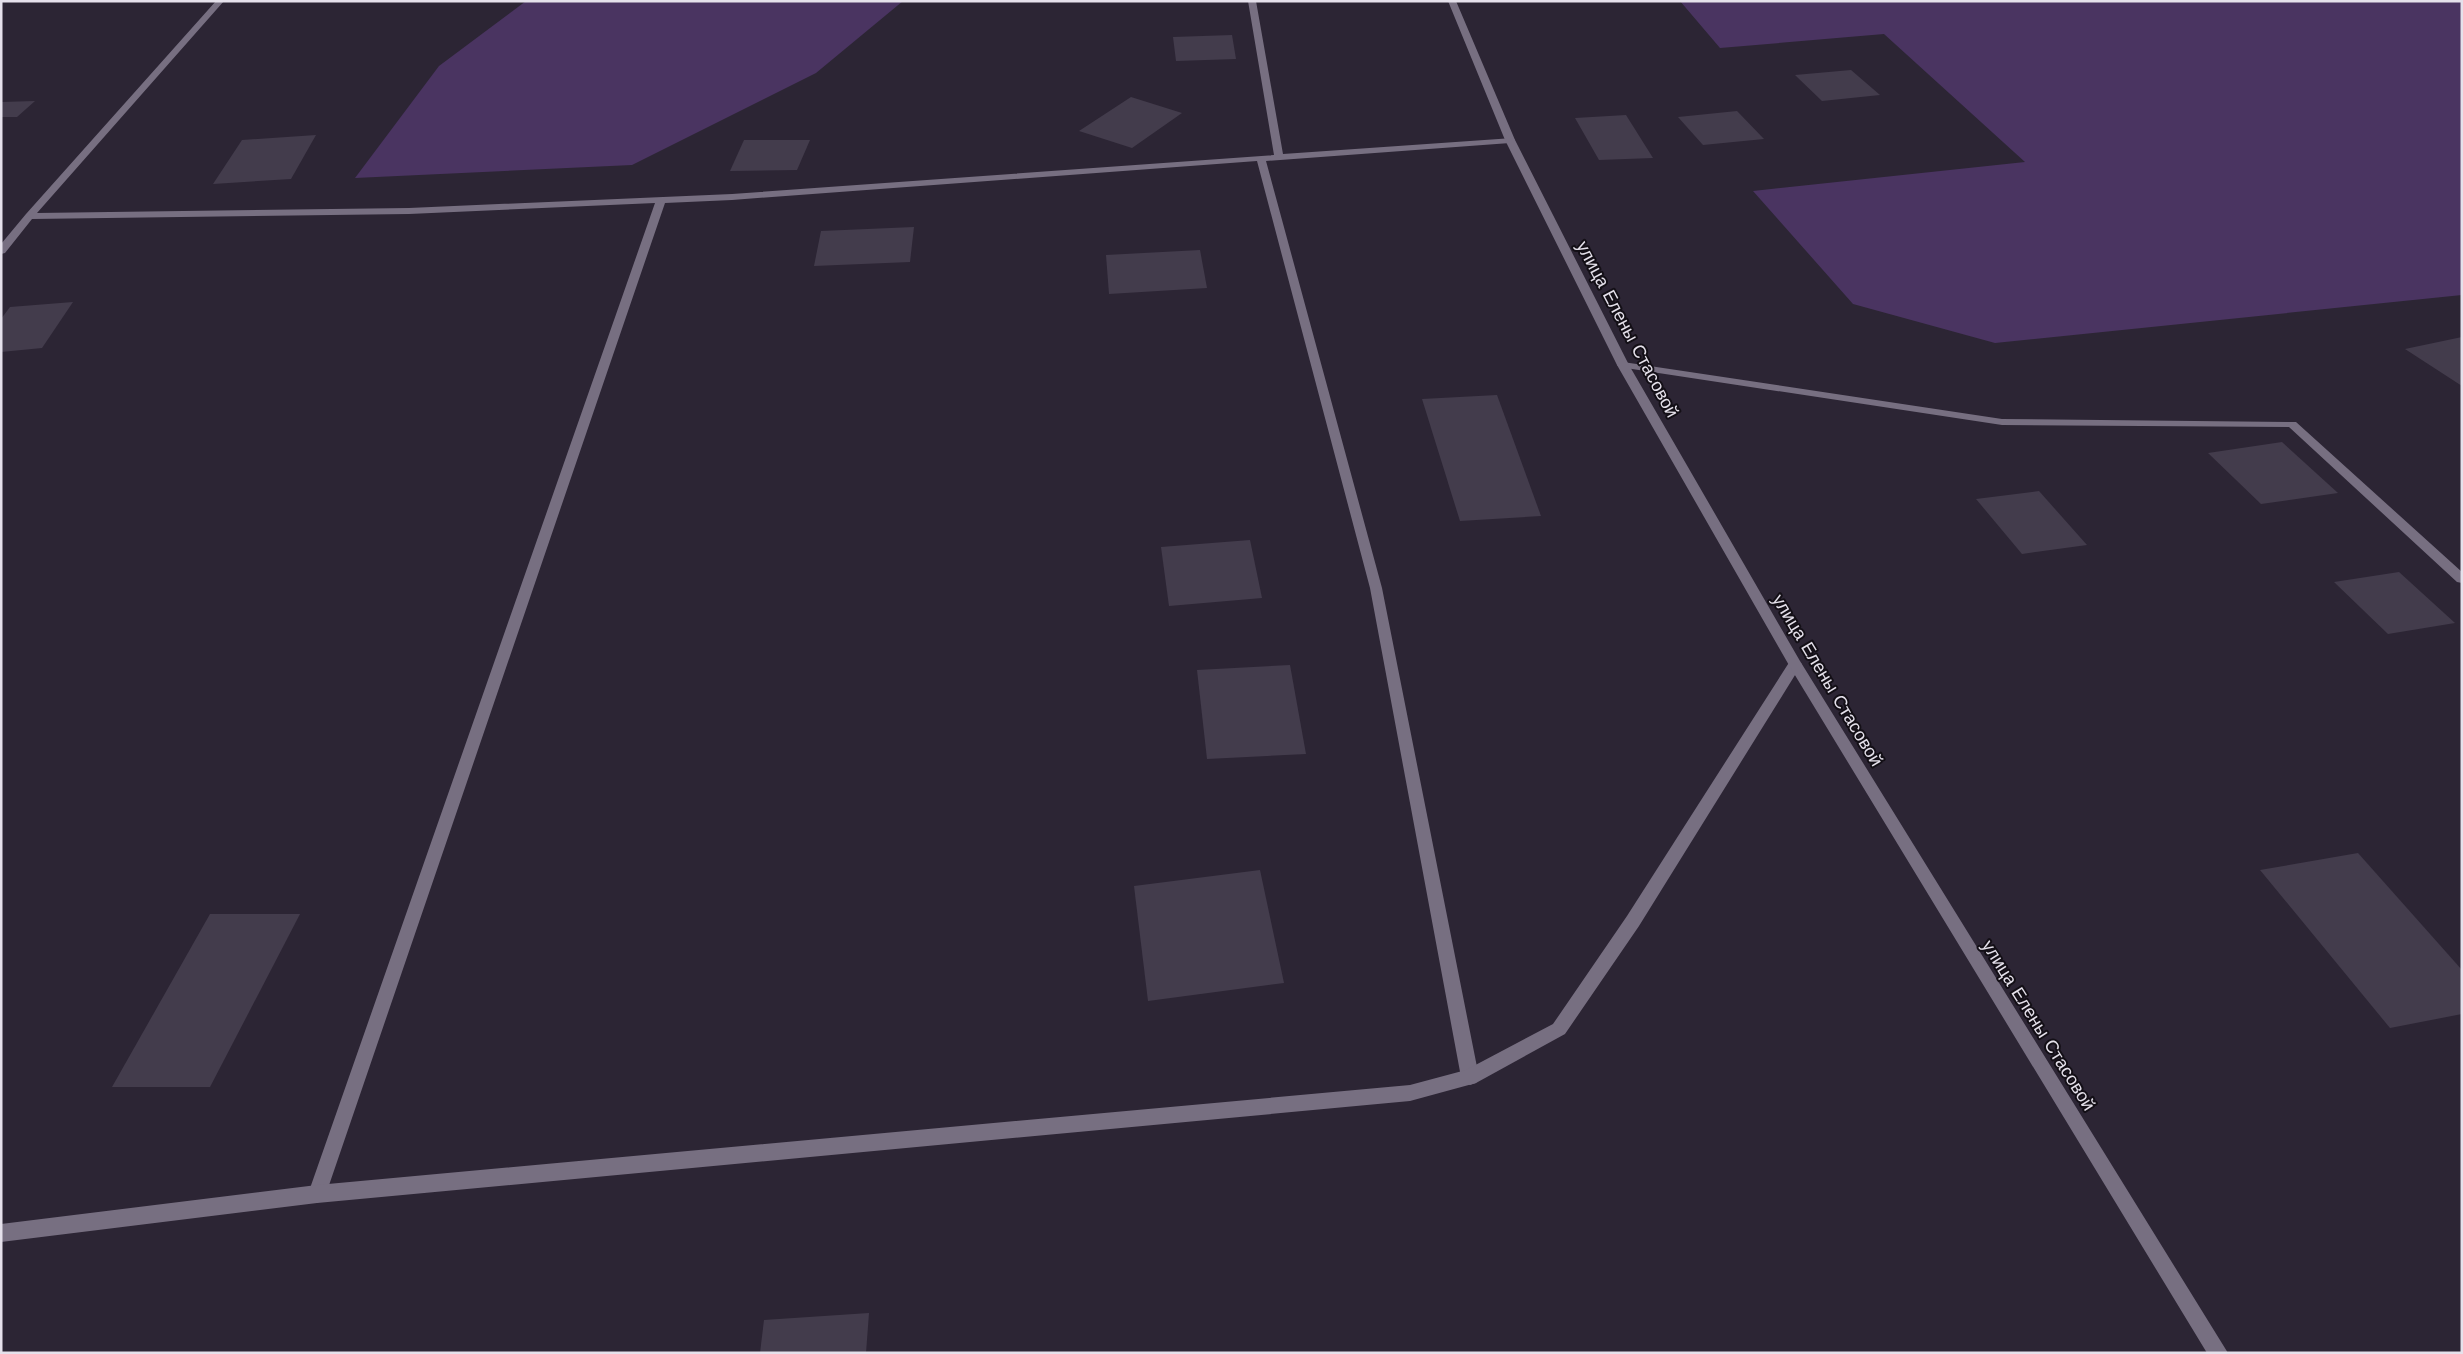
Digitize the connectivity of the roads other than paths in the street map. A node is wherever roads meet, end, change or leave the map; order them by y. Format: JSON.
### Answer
{"nodes":[{"id":1,"x":220,"y":1,"type":"edge"},
{"id":2,"x":1252,"y":1,"type":"edge"},
{"id":3,"x":1452,"y":1,"type":"edge"},
{"id":4,"x":1510,"y":140,"type":"junction"},
{"id":5,"x":1279,"y":155,"type":"junction"},
{"id":6,"x":1260,"y":156,"type":"junction"},
{"id":7,"x":661,"y":200,"type":"junction"},
{"id":8,"x":29,"y":216,"type":"junction"},
{"id":9,"x":1,"y":250,"type":"edge"},
{"id":10,"x":1623,"y":366,"type":"junction"},
{"id":11,"x":2462,"y":579,"type":"edge"},
{"id":12,"x":1795,"y":664,"type":"junction"},
{"id":13,"x":1470,"y":1077,"type":"junction"},
{"id":14,"x":317,"y":1194,"type":"junction"},
{"id":15,"x":1,"y":1234,"type":"edge"},
{"id":16,"x":2218,"y":1353,"type":"edge"}],
"edges":[{"from":1,"to":8,"type":"street"},
{"from":2,"to":5,"type":"street"},
{"from":3,"to":4,"type":"street","name":"улица Елены Стасовой"},
{"from":4,"to":5,"type":"street"},
{"from":4,"to":10,"type":"street","name":"улица Елены Стасовой"},
{"from":5,"to":6,"type":"street"},
{"from":6,"to":7,"type":"street"},
{"from":6,"to":13,"type":"street"},
{"from":7,"to":8,"type":"street"},
{"from":7,"to":14,"type":"street"},
{"from":8,"to":9,"type":"street"},
{"from":10,"to":11,"type":"street"},
{"from":10,"to":12,"type":"street","name":"улица Елены Стасовой"},
{"from":12,"to":13,"type":"street"},
{"from":12,"to":16,"type":"street","name":"улица Елены Стасовой"},
{"from":13,"to":14,"type":"street"},
{"from":14,"to":15,"type":"street"}]}
